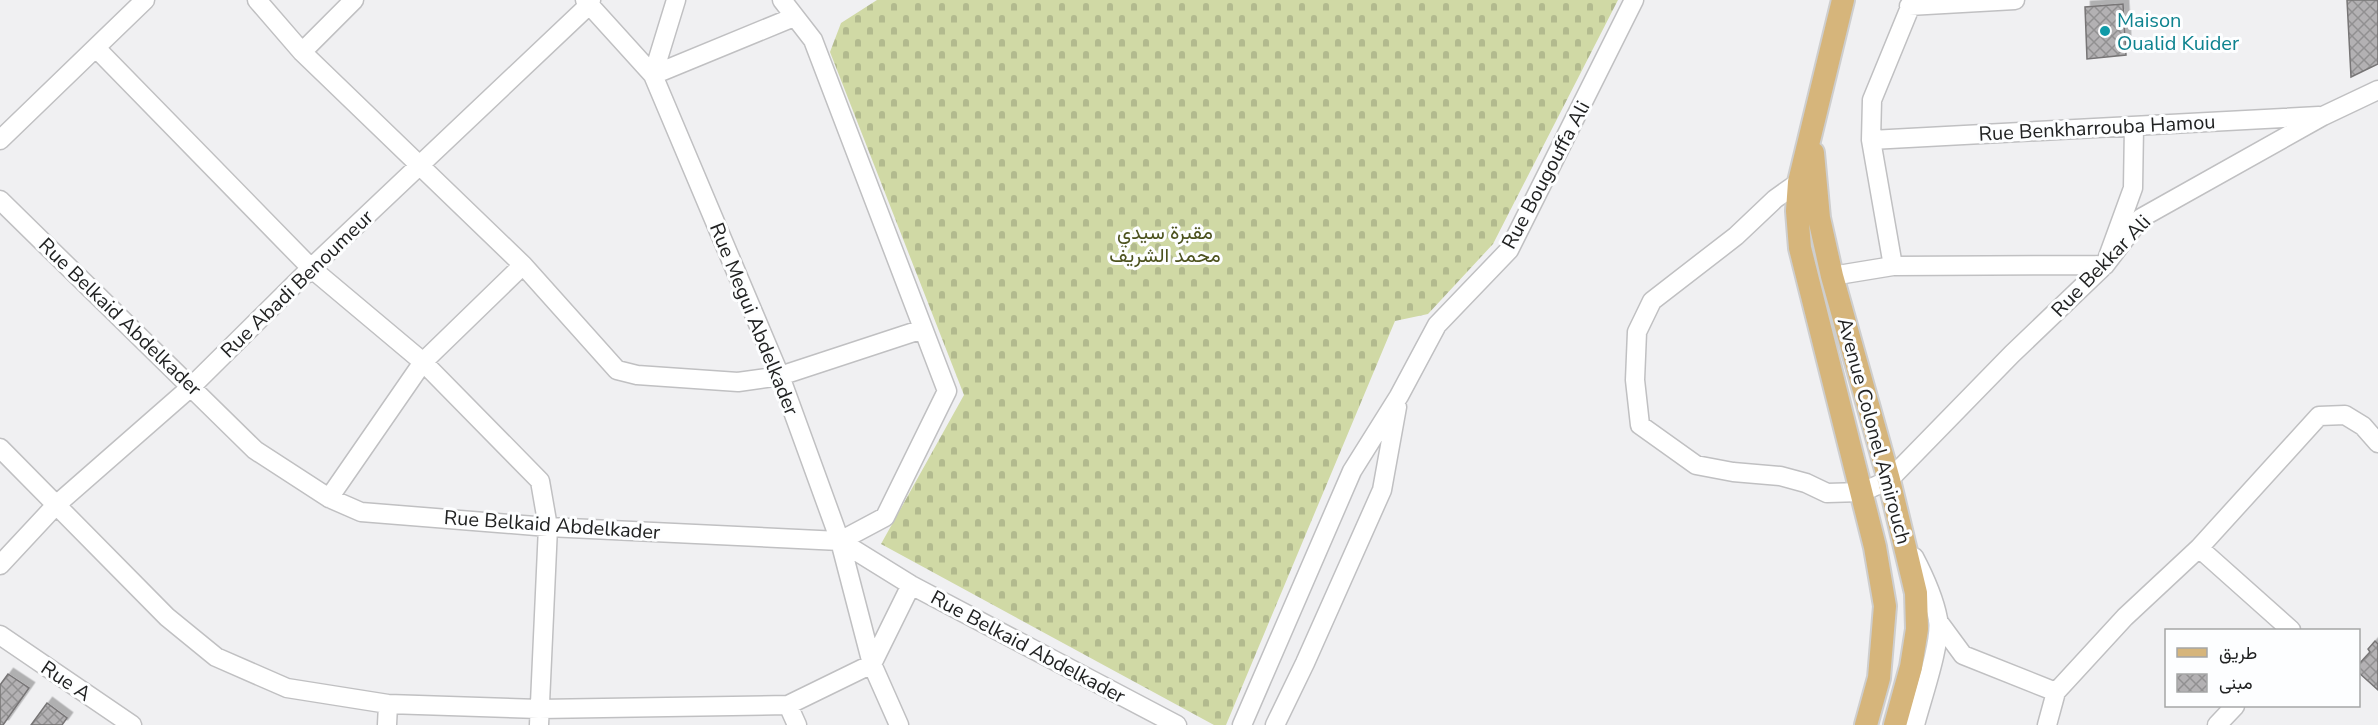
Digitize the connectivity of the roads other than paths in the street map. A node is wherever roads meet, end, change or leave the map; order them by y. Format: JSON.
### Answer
{"nodes":[{"id":1,"x":146,"y":0,"type":"edge"},
{"id":2,"x":257,"y":0,"type":"edge"},
{"id":3,"x":354,"y":0,"type":"edge"},
{"id":4,"x":676,"y":0,"type":"edge"},
{"id":5,"x":782,"y":0,"type":"edge"},
{"id":6,"x":1634,"y":0,"type":"edge"},
{"id":7,"x":1843,"y":0,"type":"edge"},
{"id":8,"x":2015,"y":0,"type":"edge"},
{"id":9,"x":590,"y":1,"type":"edge"},
{"id":10,"x":1911,"y":3,"type":"edge"},
{"id":11,"x":794,"y":17,"type":"junction"},
{"id":12,"x":97,"y":49,"type":"junction"},
{"id":13,"x":302,"y":52,"type":"junction"},
{"id":14,"x":653,"y":75,"type":"junction"},
{"id":15,"x":2378,"y":90,"type":"edge"},
{"id":16,"x":2323,"y":116,"type":"junction"},
{"id":17,"x":2134,"y":126,"type":"junction"},
{"id":18,"x":1811,"y":137,"type":"junction"},
{"id":19,"x":0,"y":140,"type":"edge"},
{"id":20,"x":1871,"y":140,"type":"junction"},
{"id":21,"x":421,"y":166,"type":"junction"},
{"id":22,"x":1799,"y":182,"type":"junction"},
{"id":23,"x":0,"y":200,"type":"edge"},
{"id":24,"x":523,"y":265,"type":"junction"},
{"id":25,"x":2105,"y":265,"type":"junction"},
{"id":26,"x":1893,"y":266,"type":"junction"},
{"id":27,"x":311,"y":268,"type":"junction"},
{"id":28,"x":1832,"y":276,"type":"junction"},
{"id":29,"x":923,"y":329,"type":"junction"},
{"id":30,"x":423,"y":362,"type":"junction"},
{"id":31,"x":780,"y":376,"type":"junction"},
{"id":32,"x":192,"y":386,"type":"junction"},
{"id":33,"x":1399,"y":396,"type":"junction"},
{"id":34,"x":2378,"y":443,"type":"edge"},
{"id":35,"x":0,"y":448,"type":"edge"},
{"id":36,"x":1889,"y":480,"type":"junction"},
{"id":37,"x":1862,"y":492,"type":"junction"},
{"id":38,"x":329,"y":498,"type":"junction"},
{"id":39,"x":56,"y":506,"type":"junction"},
{"id":40,"x":548,"y":527,"type":"junction"},
{"id":41,"x":1902,"y":533,"type":"junction"},
{"id":42,"x":840,"y":541,"type":"junction"},
{"id":43,"x":2199,"y":548,"type":"junction"},
{"id":44,"x":0,"y":566,"type":"edge"},
{"id":45,"x":911,"y":585,"type":"junction"},
{"id":46,"x":1938,"y":621,"type":"junction"},
{"id":47,"x":2290,"y":629,"type":"edge"},
{"id":48,"x":0,"y":635,"type":"edge"},
{"id":49,"x":1963,"y":655,"type":"junction"},
{"id":50,"x":1934,"y":656,"type":"junction"},
{"id":51,"x":872,"y":664,"type":"junction"},
{"id":52,"x":2056,"y":692,"type":"junction"},
{"id":53,"x":388,"y":704,"type":"junction"},
{"id":54,"x":788,"y":705,"type":"junction"},
{"id":55,"x":2233,"y":707,"type":"edge"},
{"id":56,"x":539,"y":717,"type":"edge"},
{"id":57,"x":1148,"y":719,"type":"edge"},
{"id":58,"x":132,"y":725,"type":"edge"},
{"id":59,"x":387,"y":725,"type":"edge"},
{"id":60,"x":797,"y":725,"type":"edge"},
{"id":61,"x":900,"y":725,"type":"edge"},
{"id":62,"x":1177,"y":725,"type":"edge"},
{"id":63,"x":1242,"y":725,"type":"edge"},
{"id":64,"x":1275,"y":725,"type":"edge"},
{"id":65,"x":1866,"y":725,"type":"edge"},
{"id":66,"x":1895,"y":725,"type":"edge"},
{"id":67,"x":1914,"y":725,"type":"edge"},
{"id":68,"x":2047,"y":725,"type":"edge"},
{"id":69,"x":2217,"y":725,"type":"edge"}],
"edges":[{"from":1,"to":12,"type":"street"},
{"from":2,"to":13,"type":"street"},
{"from":3,"to":13,"type":"street"},
{"from":4,"to":14,"type":"street"},
{"from":5,"to":11,"type":"street"},
{"from":6,"to":33,"type":"street","name":"Rue Bougouffa Ali"},
{"from":7,"to":18,"type":"main road","name":"Avenue Colonel Amirouch"},
{"from":8,"to":10,"type":"street"},
{"from":9,"to":14,"type":"street","name":"Rue Megui Abdelkader"},
{"from":9,"to":21,"type":"street","name":"Rue Abadi Benoumeur"},
{"from":10,"to":20,"type":"street"},
{"from":11,"to":14,"type":"street"},
{"from":11,"to":29,"type":"street"},
{"from":12,"to":19,"type":"street"},
{"from":12,"to":27,"type":"street"},
{"from":13,"to":21,"type":"street"},
{"from":14,"to":31,"type":"street","name":"Rue Megui Abdelkader"},
{"from":15,"to":16,"type":"street","name":"Rue Bekkar Ali"},
{"from":16,"to":17,"type":"street","name":"Rue Benkharrouba Hamou"},
{"from":16,"to":25,"type":"street","name":"Rue Bekkar Ali"},
{"from":17,"to":20,"type":"street","name":"Rue Benkharrouba Hamou"},
{"from":17,"to":25,"type":"street"},
{"from":18,"to":22,"type":"main road","name":"Avenue Colonel Amirouch"},
{"from":18,"to":28,"type":"main road","name":"Avenue Colonel Amirouch"},
{"from":20,"to":26,"type":"street"},
{"from":21,"to":24,"type":"street"},
{"from":21,"to":27,"type":"street","name":"Rue Abadi Benoumeur"},
{"from":22,"to":37,"type":"main road","name":"Avenue Colonel Amirouch"},
{"from":22,"to":37,"type":"street"},
{"from":23,"to":32,"type":"street","name":"Rue Belkaid Abdelkader"},
{"from":24,"to":30,"type":"street"},
{"from":24,"to":31,"type":"street"},
{"from":25,"to":26,"type":"street"},
{"from":25,"to":36,"type":"street","name":"Rue Bekkar Ali"},
{"from":26,"to":28,"type":"street"},
{"from":27,"to":30,"type":"street"},
{"from":27,"to":32,"type":"street","name":"Rue Abadi Benoumeur"},
{"from":28,"to":36,"type":"main road","name":"Avenue Colonel Amirouch"},
{"from":29,"to":31,"type":"street"},
{"from":29,"to":42,"type":"street"},
{"from":30,"to":38,"type":"street"},
{"from":30,"to":40,"type":"street"},
{"from":31,"to":42,"type":"street","name":"Rue Megui Abdelkader"},
{"from":32,"to":38,"type":"street","name":"Rue Belkaid Abdelkader"},
{"from":32,"to":39,"type":"street","name":"Rue Abadi Benoumeur"},
{"from":33,"to":63,"type":"street"},
{"from":33,"to":64,"type":"street"},
{"from":34,"to":43,"type":"street"},
{"from":35,"to":39,"type":"street"},
{"from":36,"to":37,"type":"street","name":"Rue Bekkar Ali"},
{"from":36,"to":41,"type":"main road","name":"Avenue Colonel Amirouch"},
{"from":37,"to":65,"type":"main road","name":"Avenue Colonel Amirouch"},
{"from":38,"to":40,"type":"street","name":"Rue Belkaid Abdelkader"},
{"from":39,"to":44,"type":"street","name":"Rue Abadi Benoumeur"},
{"from":39,"to":53,"type":"street"},
{"from":40,"to":42,"type":"street","name":"Rue Belkaid Abdelkader"},
{"from":40,"to":56,"type":"street"},
{"from":41,"to":46,"type":"street"},
{"from":41,"to":66,"type":"main road","name":"Avenue Colonel Amirouch"},
{"from":42,"to":45,"type":"street","name":"Rue Belkaid Abdelkader"},
{"from":42,"to":51,"type":"street","name":"Rue Megui Abdelkader"},
{"from":43,"to":47,"type":"street"},
{"from":43,"to":52,"type":"street"},
{"from":45,"to":51,"type":"street"},
{"from":45,"to":57,"type":"street","name":"Rue Belkaid Abdelkader"},
{"from":46,"to":49,"type":"street"},
{"from":46,"to":50,"type":"street"},
{"from":48,"to":58,"type":"street","name":"Rue A"},
{"from":49,"to":50,"type":"street"},
{"from":49,"to":52,"type":"street"},
{"from":50,"to":67,"type":"street"},
{"from":51,"to":54,"type":"street"},
{"from":51,"to":61,"type":"street","name":"Rue Megui Abdelkader"},
{"from":52,"to":68,"type":"street"},
{"from":53,"to":56,"type":"street"},
{"from":53,"to":59,"type":"street"},
{"from":54,"to":56,"type":"street"},
{"from":54,"to":60,"type":"street"},
{"from":55,"to":69,"type":"street"},
{"from":57,"to":62,"type":"street","name":"Rue Belkaid Abdelkader"}]}
